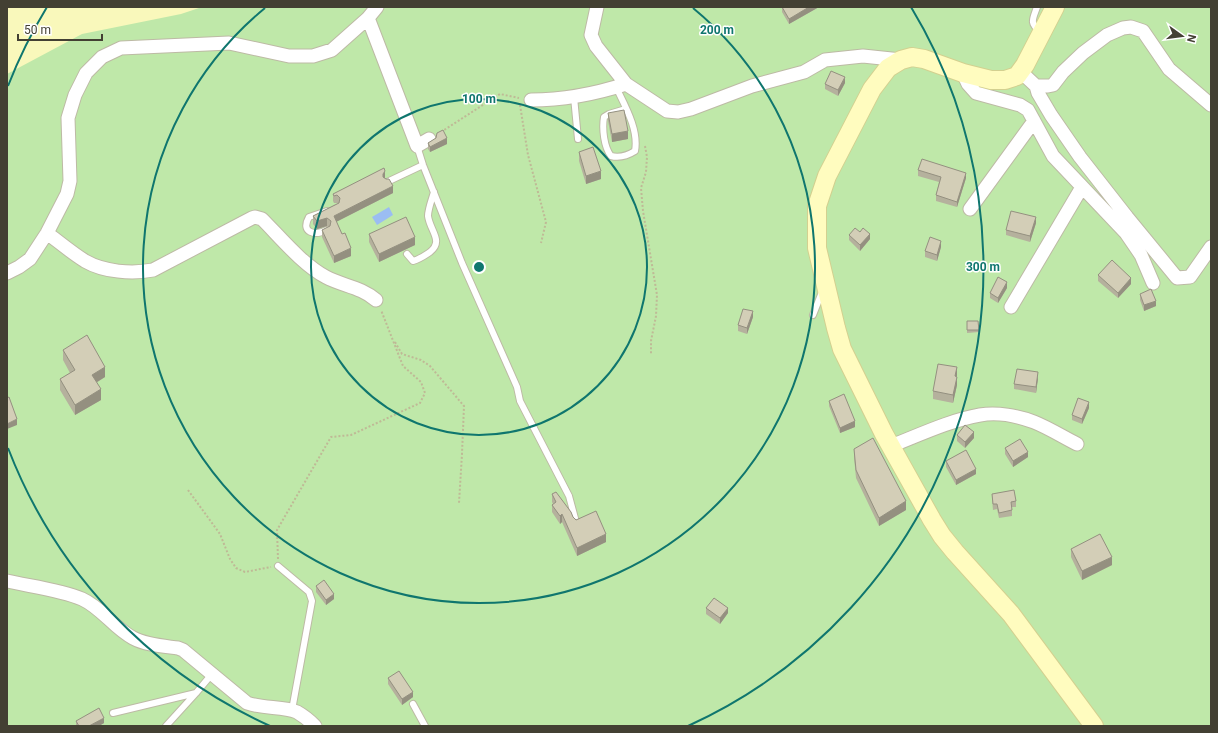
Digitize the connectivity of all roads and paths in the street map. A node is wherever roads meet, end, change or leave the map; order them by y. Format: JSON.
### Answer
{"nodes":[{"id":1,"x":377,"y":7,"type":"edge"},
{"id":2,"x":597,"y":7,"type":"edge"},
{"id":3,"x":1037,"y":7,"type":"edge"},
{"id":4,"x":1055,"y":7,"type":"edge"},
{"id":5,"x":368,"y":18,"type":"junction"},
{"id":6,"x":1042,"y":32,"type":"junction"},
{"id":7,"x":901,"y":60,"type":"junction"},
{"id":8,"x":1021,"y":72,"type":"junction"},
{"id":9,"x":963,"y":73,"type":"junction"},
{"id":10,"x":621,"y":85,"type":"junction"},
{"id":11,"x":1036,"y":86,"type":"junction"},
{"id":12,"x":574,"y":97,"type":"junction"},
{"id":13,"x":524,"y":99,"type":"junction"},
{"id":14,"x":1211,"y":105,"type":"edge"},
{"id":15,"x":626,"y":109,"type":"junction"},
{"id":16,"x":1034,"y":121,"type":"junction"},
{"id":17,"x":429,"y":139,"type":"joint"},
{"id":18,"x":578,"y":139,"type":"dead end"},
{"id":19,"x":644,"y":142,"type":"dead end"},
{"id":20,"x":418,"y":146,"type":"junction"},
{"id":21,"x":423,"y":165,"type":"junction"},
{"id":22,"x":387,"y":182,"type":"edge"},
{"id":23,"x":1082,"y":187,"type":"junction"},
{"id":24,"x":434,"y":192,"type":"junction"},
{"id":25,"x":336,"y":207,"type":"edge"},
{"id":26,"x":970,"y":209,"type":"dead end"},
{"id":27,"x":327,"y":230,"type":"edge"},
{"id":28,"x":47,"y":233,"type":"junction"},
{"id":29,"x":541,"y":243,"type":"dead end"},
{"id":30,"x":1211,"y":247,"type":"edge"},
{"id":31,"x":407,"y":254,"type":"dead end"},
{"id":32,"x":7,"y":272,"type":"edge"},
{"id":33,"x":1152,"y":283,"type":"dead end"},
{"id":34,"x":825,"y":285,"type":"junction"},
{"id":35,"x":376,"y":300,"type":"joint"},
{"id":36,"x":1011,"y":307,"type":"dead end"},
{"id":37,"x":814,"y":315,"type":"dead end"},
{"id":38,"x":394,"y":341,"type":"junction"},
{"id":39,"x":651,"y":355,"type":"dead end"},
{"id":40,"x":1077,"y":444,"type":"dead end"},
{"id":41,"x":891,"y":446,"type":"junction"},
{"id":42,"x":188,"y":490,"type":"dead end"},
{"id":43,"x":459,"y":503,"type":"dead end"},
{"id":44,"x":576,"y":522,"type":"edge"},
{"id":45,"x":278,"y":566,"type":"junction"},
{"id":46,"x":7,"y":582,"type":"edge"},
{"id":47,"x":212,"y":674,"type":"junction"},
{"id":48,"x":196,"y":694,"type":"junction"},
{"id":49,"x":414,"y":704,"type":"dead end"},
{"id":50,"x":292,"y":710,"type":"junction"},
{"id":51,"x":112,"y":713,"type":"dead end"},
{"id":52,"x":166,"y":726,"type":"edge"},
{"id":53,"x":315,"y":726,"type":"edge"},
{"id":54,"x":425,"y":726,"type":"edge"},
{"id":55,"x":1094,"y":726,"type":"edge"}],
"edges":[{"from":1,"to":5,"type":"street"},
{"from":2,"to":10,"type":"street"},
{"from":3,"to":6,"type":"lane"},
{"from":4,"to":6,"type":"main road"},
{"from":5,"to":20,"type":"street"},
{"from":5,"to":28,"type":"street"},
{"from":6,"to":8,"type":"main road"},
{"from":7,"to":9,"type":"main road"},
{"from":7,"to":10,"type":"street"},
{"from":7,"to":34,"type":"main road"},
{"from":8,"to":9,"type":"main road"},
{"from":8,"to":11,"type":"street"},
{"from":9,"to":16,"type":"street"},
{"from":10,"to":12,"type":"street"},
{"from":10,"to":15,"type":"lane"},
{"from":11,"to":14,"type":"street"},
{"from":11,"to":30,"type":"street"},
{"from":12,"to":13,"type":"street"},
{"from":12,"to":18,"type":"lane"},
{"from":13,"to":17,"type":"path"},
{"from":13,"to":29,"type":"path"},
{"from":15,"to":15,"type":"lane"},
{"from":16,"to":23,"type":"street"},
{"from":16,"to":26,"type":"street"},
{"from":17,"to":20,"type":"street"},
{"from":19,"to":39,"type":"path"},
{"from":20,"to":21,"type":"lane"},
{"from":21,"to":22,"type":"lane"},
{"from":21,"to":24,"type":"lane"},
{"from":23,"to":33,"type":"street"},
{"from":23,"to":36,"type":"street"},
{"from":24,"to":31,"type":"lane"},
{"from":24,"to":44,"type":"lane"},
{"from":25,"to":27,"type":"lane"},
{"from":28,"to":32,"type":"street"},
{"from":28,"to":35,"type":"street"},
{"from":34,"to":37,"type":"lane"},
{"from":34,"to":41,"type":"main road"},
{"from":35,"to":38,"type":"path"},
{"from":38,"to":43,"type":"path"},
{"from":38,"to":45,"type":"path"},
{"from":40,"to":41,"type":"street"},
{"from":41,"to":55,"type":"main road"},
{"from":42,"to":45,"type":"path"},
{"from":45,"to":50,"type":"lane"},
{"from":46,"to":47,"type":"street"},
{"from":47,"to":48,"type":"lane"},
{"from":47,"to":50,"type":"street"},
{"from":48,"to":51,"type":"lane"},
{"from":48,"to":52,"type":"lane"},
{"from":49,"to":54,"type":"lane"},
{"from":50,"to":53,"type":"street"}]}
